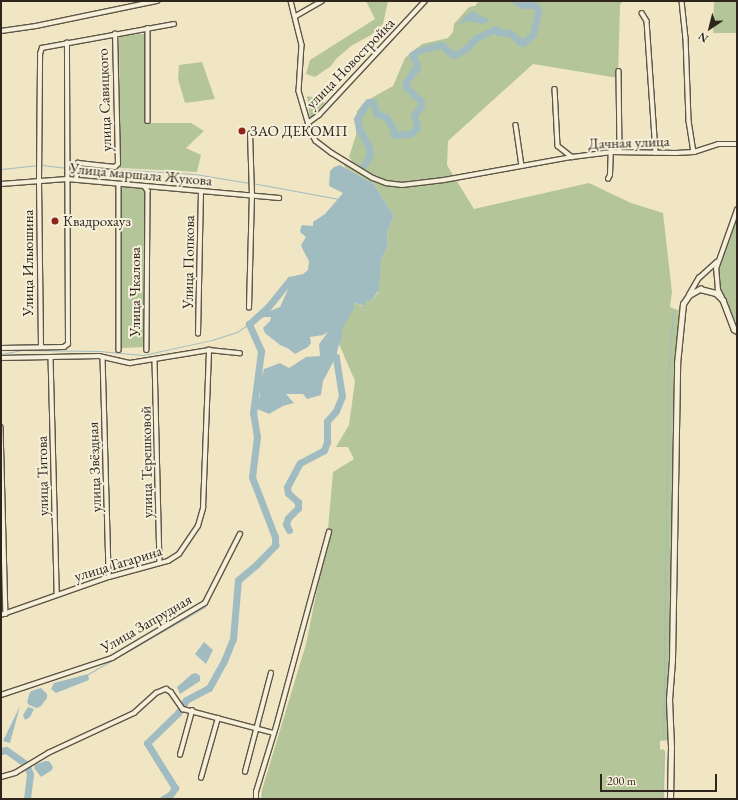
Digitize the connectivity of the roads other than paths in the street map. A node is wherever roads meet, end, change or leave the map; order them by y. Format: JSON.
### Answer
{"nodes":[{"id":1,"x":157,"y":1,"type":"edge"},
{"id":2,"x":291,"y":1,"type":"edge"},
{"id":3,"x":322,"y":1,"type":"edge"},
{"id":4,"x":426,"y":1,"type":"edge"},
{"id":5,"x":682,"y":1,"type":"edge"},
{"id":6,"x":642,"y":13,"type":"dead end"},
{"id":7,"x":296,"y":16,"type":"junction"},
{"id":8,"x":174,"y":24,"type":"dead end"},
{"id":9,"x":148,"y":28,"type":"junction"},
{"id":10,"x":1,"y":31,"type":"edge"},
{"id":11,"x":115,"y":34,"type":"junction"},
{"id":12,"x":66,"y":43,"type":"junction"},
{"id":13,"x":619,"y":71,"type":"dead end"},
{"id":14,"x":555,"y":89,"type":"dead end"},
{"id":15,"x":148,"y":121,"type":"dead end"},
{"id":16,"x":308,"y":123,"type":"junction"},
{"id":17,"x":516,"y":125,"type":"dead end"},
{"id":18,"x":250,"y":134,"type":"dead end"},
{"id":19,"x":737,"y":144,"type":"edge"},
{"id":20,"x":611,"y":152,"type":"junction"},
{"id":21,"x":620,"y":152,"type":"junction"},
{"id":22,"x":694,"y":152,"type":"junction"},
{"id":23,"x":656,"y":153,"type":"junction"},
{"id":24,"x":572,"y":157,"type":"junction"},
{"id":25,"x":522,"y":166,"type":"junction"},
{"id":26,"x":68,"y":179,"type":"junction"},
{"id":27,"x":608,"y":179,"type":"dead end"},
{"id":28,"x":39,"y":180,"type":"junction"},
{"id":29,"x":76,"y":180,"type":"junction"},
{"id":30,"x":1,"y":184,"type":"edge"},
{"id":31,"x":119,"y":185,"type":"junction"},
{"id":32,"x":145,"y":187,"type":"junction"},
{"id":33,"x":201,"y":192,"type":"junction"},
{"id":34,"x":252,"y":196,"type":"junction"},
{"id":35,"x":279,"y":198,"type":"dead end"},
{"id":36,"x":737,"y":210,"type":"edge"},
{"id":37,"x":718,"y":261,"type":"junction"},
{"id":38,"x":689,"y":295,"type":"junction"},
{"id":39,"x":723,"y":300,"type":"junction"},
{"id":40,"x":250,"y":308,"type":"dead end"},
{"id":41,"x":737,"y":331,"type":"edge"},
{"id":42,"x":198,"y":334,"type":"dead end"},
{"id":43,"x":40,"y":346,"type":"junction"},
{"id":44,"x":1,"y":348,"type":"edge"},
{"id":45,"x":119,"y":350,"type":"dead end"},
{"id":46,"x":147,"y":350,"type":"dead end"},
{"id":47,"x":209,"y":350,"type":"junction"},
{"id":48,"x":240,"y":354,"type":"dead end"},
{"id":49,"x":51,"y":357,"type":"junction"},
{"id":50,"x":103,"y":357,"type":"junction"},
{"id":51,"x":1,"y":358,"type":"edge"},
{"id":52,"x":155,"y":360,"type":"junction"},
{"id":53,"x":1,"y":427,"type":"edge"},
{"id":54,"x":329,"y":532,"type":"dead end"},
{"id":55,"x":240,"y":534,"type":"dead end"},
{"id":56,"x":160,"y":563,"type":"junction"},
{"id":57,"x":109,"y":577,"type":"junction"},
{"id":58,"x":57,"y":594,"type":"junction"},
{"id":59,"x":6,"y":614,"type":"junction"},
{"id":60,"x":1,"y":615,"type":"edge"},
{"id":61,"x":271,"y":673,"type":"dead end"},
{"id":62,"x":1,"y":695,"type":"edge"},
{"id":63,"x":192,"y":711,"type":"junction"},
{"id":64,"x":218,"y":718,"type":"junction"},
{"id":65,"x":256,"y":729,"type":"junction"},
{"id":66,"x":274,"y":733,"type":"junction"},
{"id":67,"x":180,"y":755,"type":"dead end"},
{"id":68,"x":245,"y":772,"type":"dead end"},
{"id":69,"x":1,"y":777,"type":"edge"},
{"id":70,"x":201,"y":778,"type":"dead end"},
{"id":71,"x":256,"y":799,"type":"edge"},
{"id":72,"x":670,"y":799,"type":"edge"}],
"edges":[{"from":1,"to":10,"type":"street"},
{"from":2,"to":7,"type":"street","name":"Дачная улица"},
{"from":3,"to":7,"type":"street"},
{"from":4,"to":16,"type":"street","name":"улица Новостройка"},
{"from":5,"to":22,"type":"street"},
{"from":6,"to":23,"type":"street"},
{"from":7,"to":16,"type":"street","name":"Дачная улица"},
{"from":8,"to":9,"type":"street"},
{"from":9,"to":11,"type":"street"},
{"from":9,"to":15,"type":"street"},
{"from":11,"to":12,"type":"street"},
{"from":11,"to":29,"type":"street","name":"улица Савицкого"},
{"from":12,"to":26,"type":"street"},
{"from":12,"to":28,"type":"street","name":"Улица Ильюшина"},
{"from":13,"to":21,"type":"street"},
{"from":14,"to":24,"type":"street"},
{"from":16,"to":25,"type":"street","name":"Дачная улица"},
{"from":17,"to":25,"type":"street"},
{"from":18,"to":34,"type":"street"},
{"from":19,"to":22,"type":"street","name":"Дачная улица"},
{"from":20,"to":21,"type":"street","name":"Дачная улица"},
{"from":20,"to":24,"type":"street","name":"Дачная улица"},
{"from":20,"to":27,"type":"street"},
{"from":21,"to":23,"type":"street","name":"Дачная улица"},
{"from":22,"to":23,"type":"street","name":"Дачная улица"},
{"from":24,"to":25,"type":"street","name":"Дачная улица"},
{"from":26,"to":28,"type":"street","name":"Улица маршала Жукова"},
{"from":26,"to":29,"type":"street","name":"Улица маршала Жукова"},
{"from":26,"to":43,"type":"street"},
{"from":28,"to":30,"type":"street","name":"Улица маршала Жукова"},
{"from":28,"to":43,"type":"street","name":"Улица Ильюшина"},
{"from":29,"to":31,"type":"street","name":"Улица маршала Жукова"},
{"from":31,"to":32,"type":"street","name":"Улица маршала Жукова"},
{"from":31,"to":45,"type":"street"},
{"from":32,"to":33,"type":"street","name":"Улица маршала Жукова"},
{"from":32,"to":46,"type":"street","name":"Улица Чкалова"},
{"from":33,"to":34,"type":"street","name":"Улица маршала Жукова"},
{"from":33,"to":42,"type":"street","name":"Улица Попкова"},
{"from":34,"to":35,"type":"street","name":"Улица маршала Жукова"},
{"from":34,"to":40,"type":"street"},
{"from":36,"to":37,"type":"street"},
{"from":37,"to":38,"type":"street"},
{"from":37,"to":39,"type":"street"},
{"from":38,"to":39,"type":"street"},
{"from":38,"to":72,"type":"street"},
{"from":39,"to":41,"type":"street"},
{"from":43,"to":44,"type":"street"},
{"from":47,"to":48,"type":"street"},
{"from":47,"to":52,"type":"street"},
{"from":47,"to":56,"type":"street","name":"улица Гагарина"},
{"from":49,"to":50,"type":"street"},
{"from":49,"to":51,"type":"street"},
{"from":49,"to":58,"type":"street","name":"улица Титова"},
{"from":50,"to":52,"type":"street"},
{"from":50,"to":57,"type":"street","name":"улица Звёздная"},
{"from":52,"to":56,"type":"street","name":"улица Терешковой"},
{"from":53,"to":59,"type":"street"},
{"from":54,"to":66,"type":"street"},
{"from":55,"to":62,"type":"street","name":"Улица Запрудная"},
{"from":56,"to":57,"type":"street","name":"улица Гагарина"},
{"from":57,"to":58,"type":"street","name":"улица Гагарина"},
{"from":58,"to":59,"type":"street","name":"улица Гагарина"},
{"from":59,"to":60,"type":"street","name":"улица Гагарина"},
{"from":61,"to":65,"type":"street"},
{"from":63,"to":64,"type":"street"},
{"from":63,"to":67,"type":"street"},
{"from":63,"to":69,"type":"street"},
{"from":64,"to":65,"type":"street"},
{"from":64,"to":70,"type":"street"},
{"from":65,"to":66,"type":"street"},
{"from":65,"to":68,"type":"street"},
{"from":66,"to":71,"type":"street"}]}
